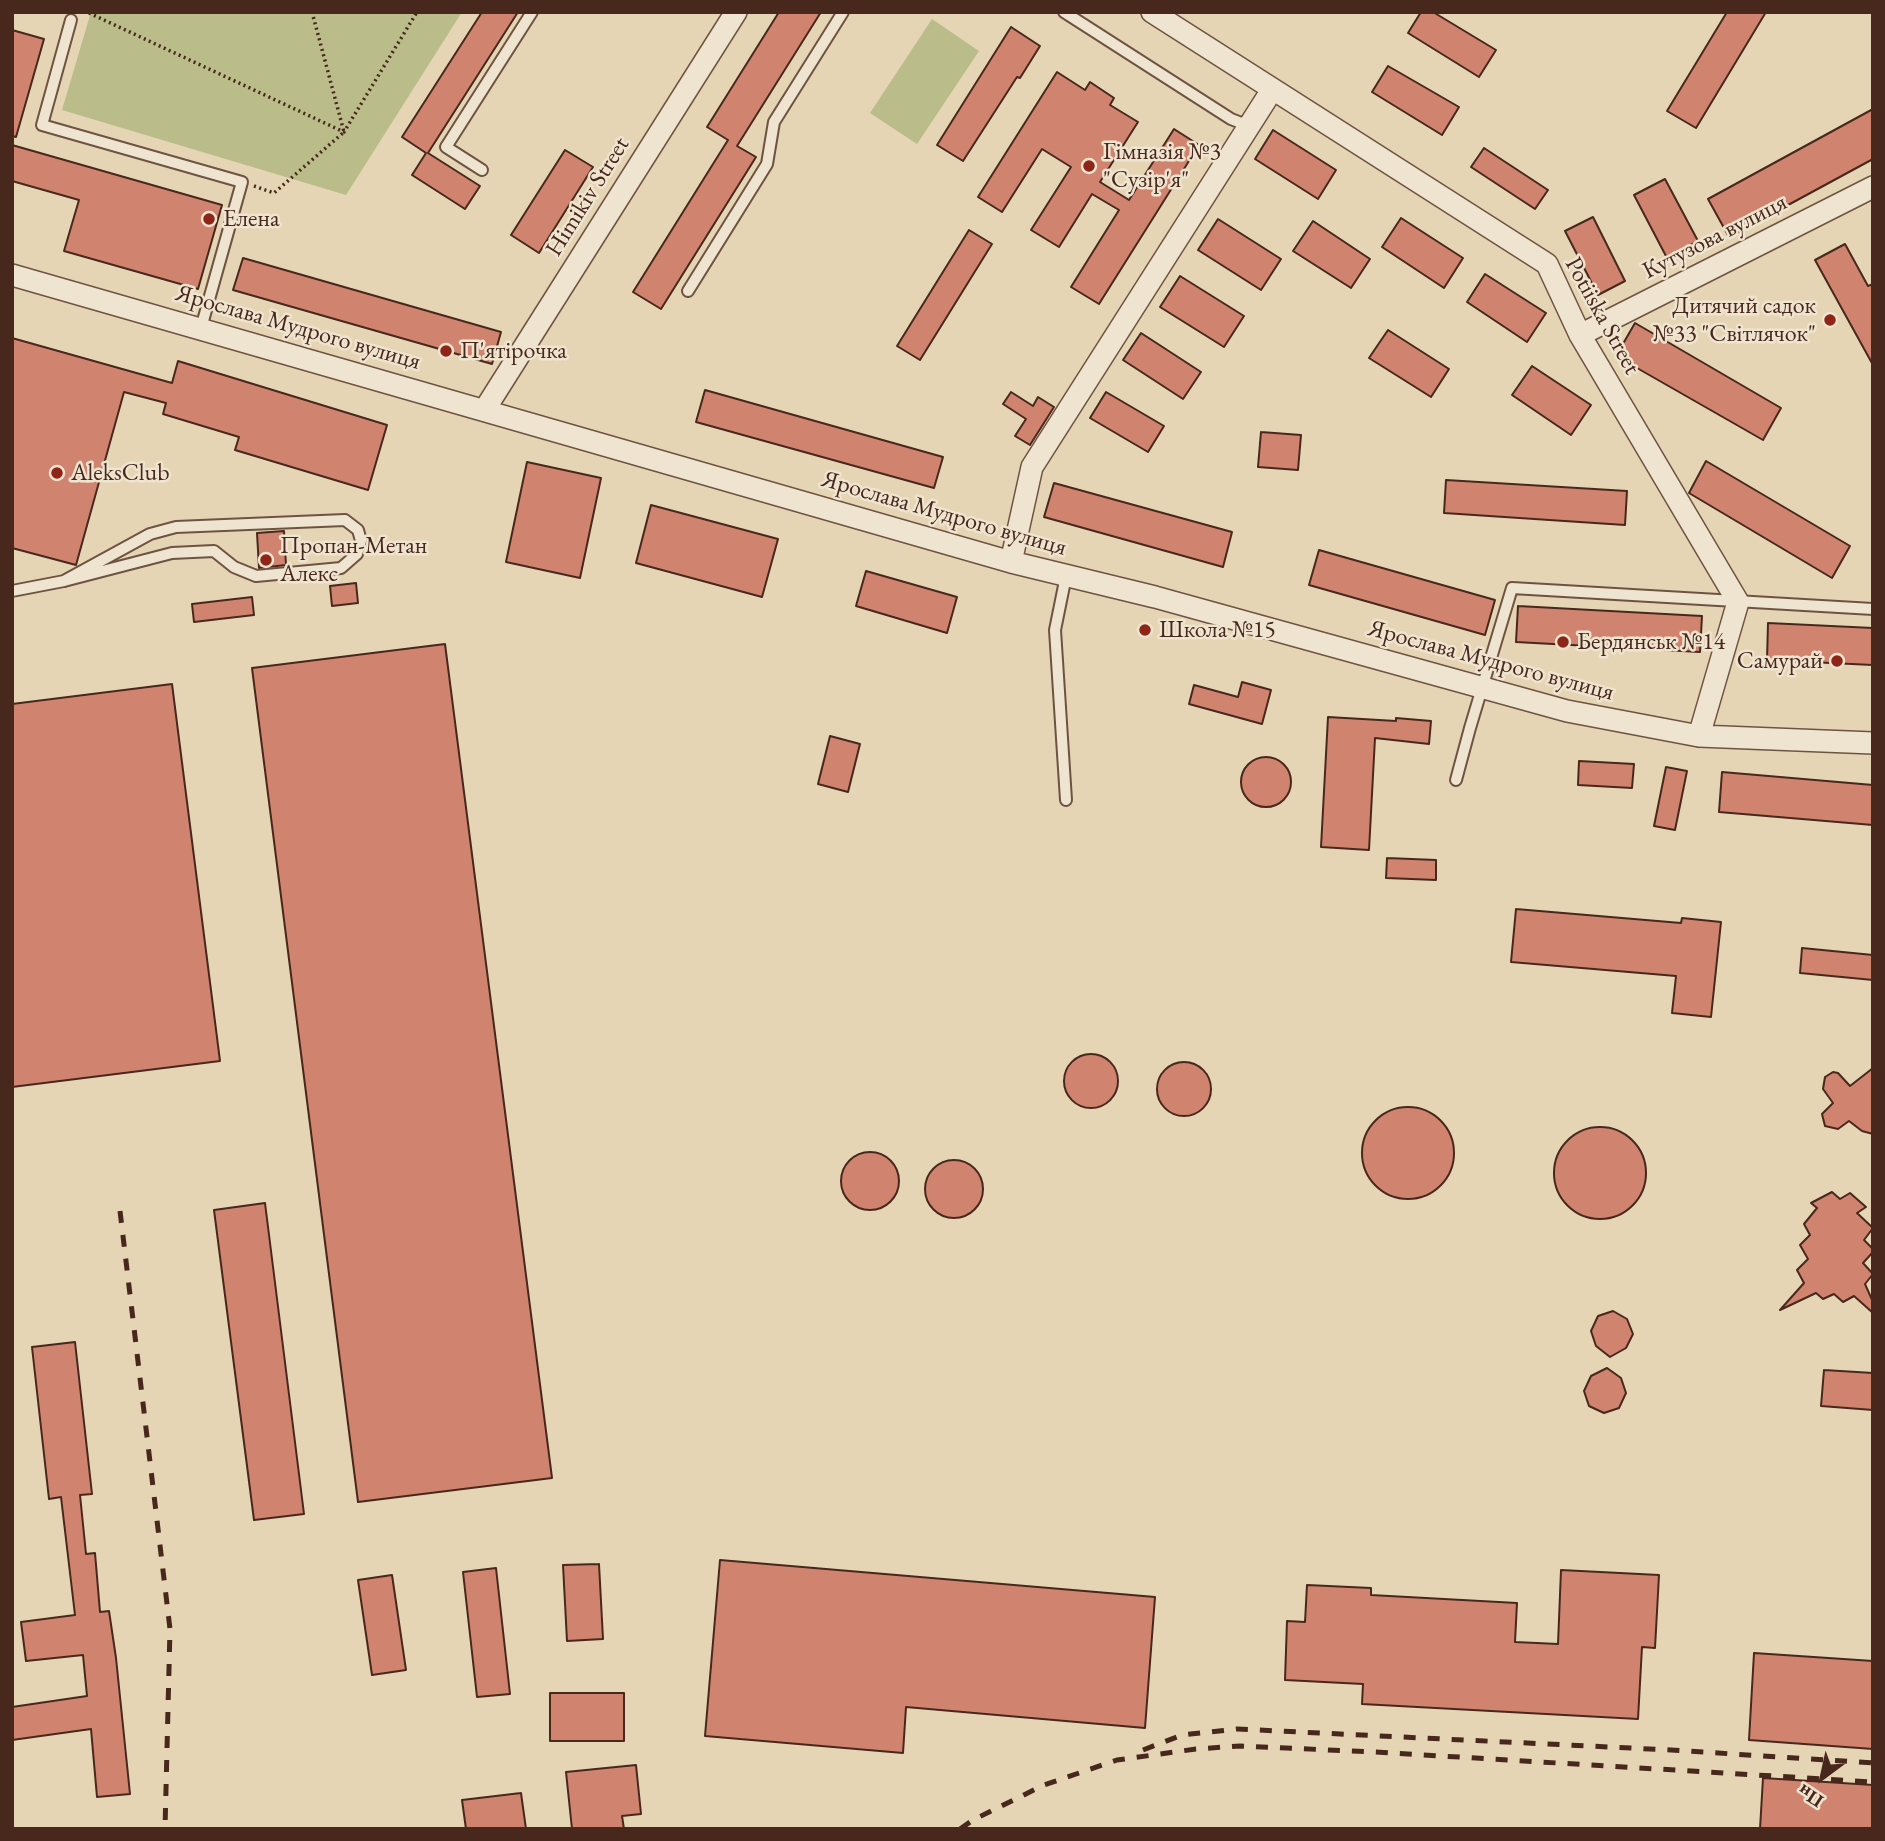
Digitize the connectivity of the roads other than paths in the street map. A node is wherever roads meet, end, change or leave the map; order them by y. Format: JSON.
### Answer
{"nodes":[{"id":1,"x":532,"y":12,"type":"edge"},
{"id":2,"x":736,"y":12,"type":"edge"},
{"id":3,"x":843,"y":12,"type":"edge"},
{"id":4,"x":1064,"y":12,"type":"edge"},
{"id":5,"x":1153,"y":12,"type":"edge"},
{"id":6,"x":71,"y":20,"type":"dead end"},
{"id":7,"x":1272,"y":90,"type":"junction"},
{"id":8,"x":1249,"y":126,"type":"junction"},
{"id":9,"x":482,"y":170,"type":"dead end"},
{"id":10,"x":1873,"y":187,"type":"edge"},
{"id":11,"x":12,"y":275,"type":"edge"},
{"id":12,"x":688,"y":290,"type":"dead end"},
{"id":13,"x":201,"y":328,"type":"junction"},
{"id":14,"x":1580,"y":335,"type":"junction"},
{"id":15,"x":485,"y":409,"type":"junction"},
{"id":16,"x":1011,"y":562,"type":"junction"},
{"id":17,"x":1066,"y":576,"type":"junction"},
{"id":18,"x":64,"y":582,"type":"junction"},
{"id":19,"x":12,"y":591,"type":"edge"},
{"id":20,"x":1738,"y":602,"type":"junction"},
{"id":21,"x":1873,"y":608,"type":"edge"},
{"id":22,"x":1482,"y":687,"type":"junction"},
{"id":23,"x":1699,"y":736,"type":"junction"},
{"id":24,"x":1873,"y":743,"type":"edge"},
{"id":25,"x":1457,"y":780,"type":"dead end"},
{"id":26,"x":1066,"y":800,"type":"dead end"}],
"edges":[{"from":1,"to":9,"type":"lane"},
{"from":2,"to":15,"type":"street","name":"Himikiv Street"},
{"from":3,"to":12,"type":"lane"},
{"from":4,"to":8,"type":"lane"},
{"from":5,"to":7,"type":"street","name":"Potiiska Street"},
{"from":6,"to":13,"type":"lane"},
{"from":7,"to":8,"type":"street"},
{"from":7,"to":14,"type":"street","name":"Potiiska Street"},
{"from":8,"to":16,"type":"street"},
{"from":10,"to":14,"type":"street","name":"Кутузова вулиця"},
{"from":11,"to":13,"type":"street","name":"Ярослава Мудрого вулиця"},
{"from":13,"to":15,"type":"street","name":"Ярослава Мудрого вулиця"},
{"from":14,"to":20,"type":"street","name":"Potiiska Street"},
{"from":15,"to":16,"type":"street","name":"Ярослава Мудрого вулиця"},
{"from":16,"to":17,"type":"street","name":"Ярослава Мудрого вулиця"},
{"from":17,"to":22,"type":"street","name":"Ярослава Мудрого вулиця"},
{"from":17,"to":26,"type":"lane"},
{"from":18,"to":18,"type":"lane"},
{"from":18,"to":19,"type":"lane"},
{"from":20,"to":21,"type":"lane"},
{"from":20,"to":22,"type":"lane"},
{"from":20,"to":23,"type":"street"},
{"from":22,"to":23,"type":"street","name":"Ярослава Мудрого вулиця"},
{"from":22,"to":25,"type":"lane"},
{"from":23,"to":24,"type":"street","name":"Ярослава Мудрого вулиця"}]}
